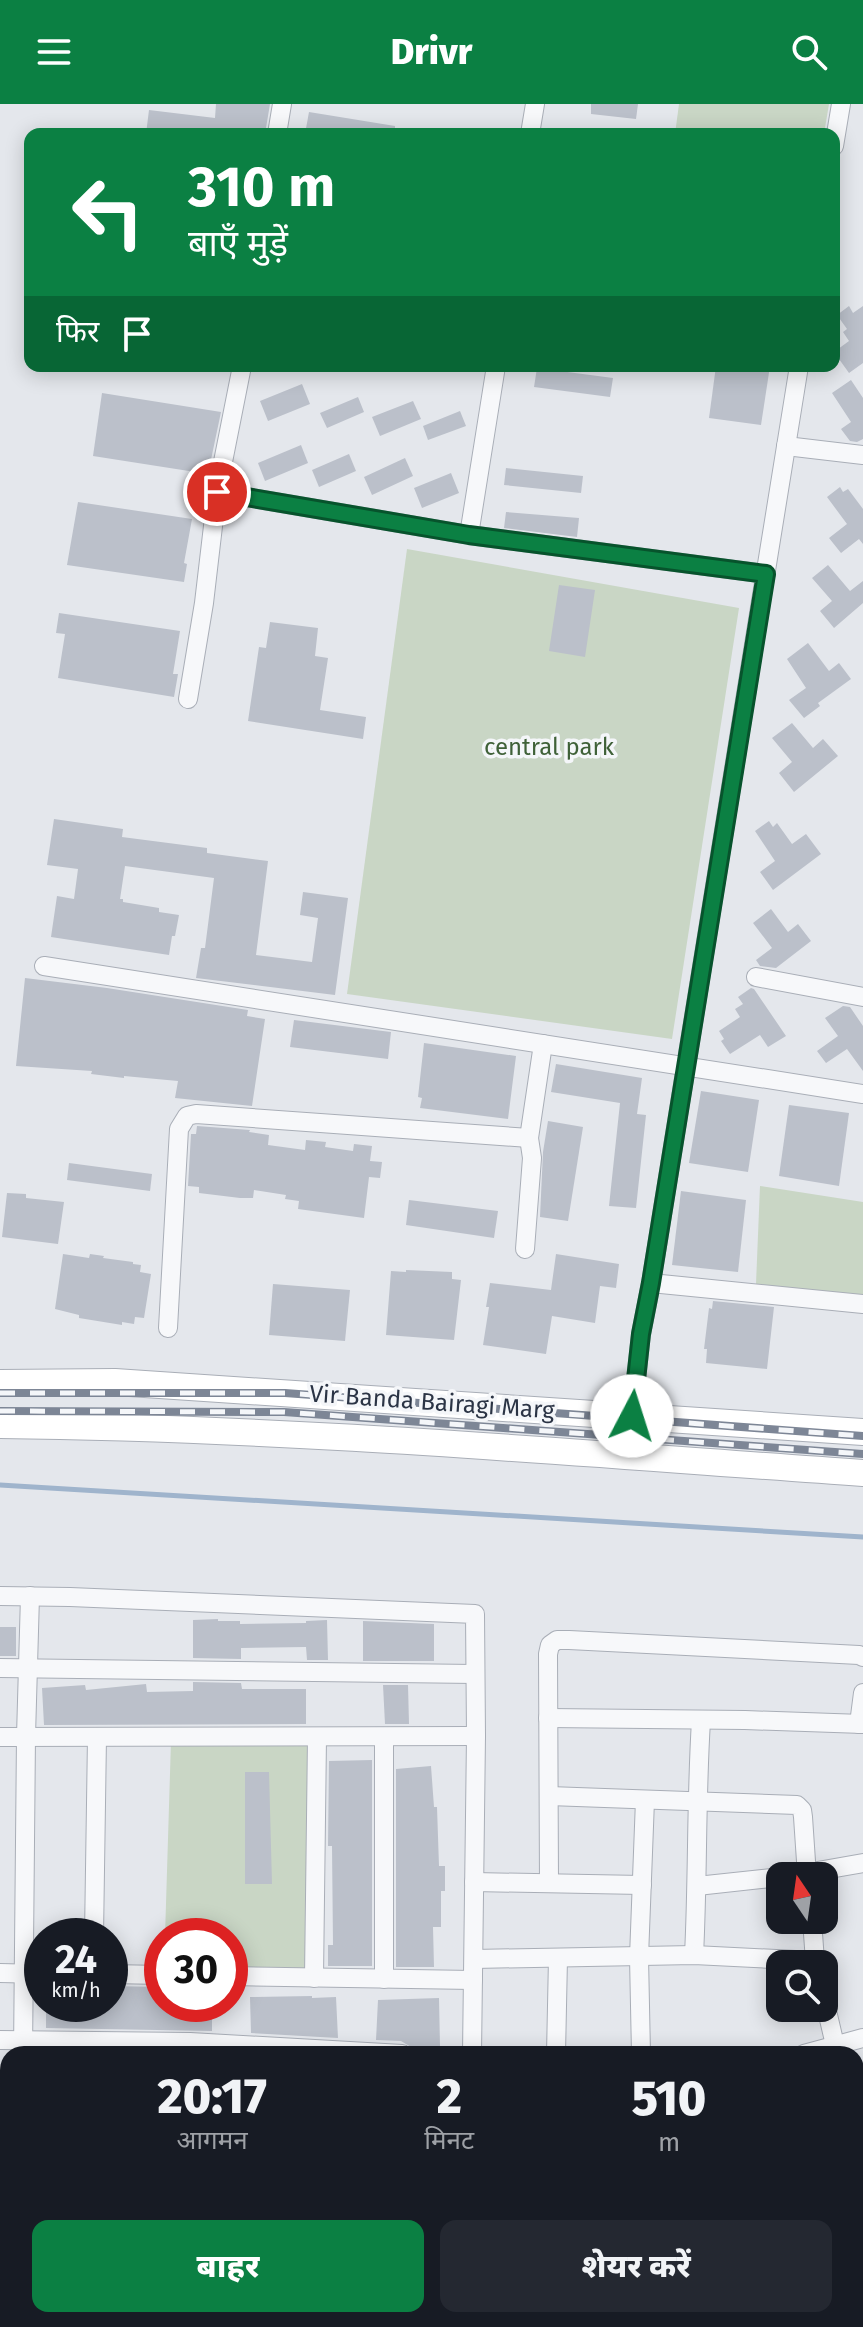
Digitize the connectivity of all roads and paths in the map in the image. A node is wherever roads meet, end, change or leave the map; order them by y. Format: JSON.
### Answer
{"nodes":[{"id":1,"x":282,"y":104,"type":"edge"},
{"id":2,"x":535,"y":104,"type":"edge"},
{"id":3,"x":841,"y":104,"type":"edge"},
{"id":4,"x":278,"y":128,"type":"edge"},
{"id":5,"x":531,"y":128,"type":"edge"},
{"id":6,"x":837,"y":128,"type":"edge"},
{"id":7,"x":241,"y":372,"type":"edge"},
{"id":8,"x":495,"y":372,"type":"edge"},
{"id":9,"x":798,"y":372,"type":"edge"},
{"id":10,"x":786,"y":446,"type":"junction"},
{"id":11,"x":863,"y":455,"type":"edge"},
{"id":12,"x":217,"y":492,"type":"junction"},
{"id":13,"x":469,"y":535,"type":"junction"},
{"id":14,"x":766,"y":574,"type":"junction"},
{"id":15,"x":188,"y":699,"type":"dead end"},
{"id":16,"x":44,"y":966,"type":"dead end"},
{"id":17,"x":756,"y":977,"type":"dead end"},
{"id":18,"x":863,"y":997,"type":"edge"},
{"id":19,"x":543,"y":1044,"type":"junction"},
{"id":20,"x":686,"y":1067,"type":"junction"},
{"id":21,"x":863,"y":1094,"type":"edge"},
{"id":22,"x":529,"y":1138,"type":"junction"},
{"id":23,"x":525,"y":1249,"type":"dead end"},
{"id":24,"x":651,"y":1283,"type":"junction"},
{"id":25,"x":863,"y":1304,"type":"edge"},
{"id":26,"x":168,"y":1328,"type":"dead end"},
{"id":27,"x":0,"y":1383,"type":"edge"},
{"id":28,"x":632,"y":1416,"type":"junction"},
{"id":29,"x":0,"y":1425,"type":"edge"},
{"id":30,"x":863,"y":1432,"type":"edge"},
{"id":31,"x":863,"y":1473,"type":"edge"},
{"id":32,"x":0,"y":1596,"type":"edge"},
{"id":33,"x":30,"y":1596,"type":"junction"},
{"id":34,"x":863,"y":1657,"type":"edge"},
{"id":35,"x":0,"y":1668,"type":"edge"},
{"id":36,"x":28,"y":1668,"type":"junction"},
{"id":37,"x":475,"y":1674,"type":"junction"},
{"id":38,"x":863,"y":1693,"type":"edge"},
{"id":39,"x":548,"y":1718,"type":"junction"},
{"id":40,"x":701,"y":1721,"type":"junction"},
{"id":41,"x":861,"y":1724,"type":"edge"},
{"id":42,"x":26,"y":1736,"type":"junction"},
{"id":43,"x":476,"y":1736,"type":"junction"},
{"id":44,"x":0,"y":1737,"type":"edge"},
{"id":45,"x":97,"y":1737,"type":"junction"},
{"id":46,"x":384,"y":1737,"type":"junction"},
{"id":47,"x":317,"y":1738,"type":"junction"},
{"id":48,"x":549,"y":1796,"type":"junction"},
{"id":49,"x":645,"y":1800,"type":"junction"},
{"id":50,"x":696,"y":1801,"type":"junction"},
{"id":51,"x":801,"y":1862,"type":"edge"},
{"id":52,"x":863,"y":1863,"type":"edge"},
{"id":53,"x":838,"y":1868,"type":"edge"},
{"id":54,"x":766,"y":1879,"type":"edge"},
{"id":55,"x":474,"y":1882,"type":"junction"},
{"id":56,"x":549,"y":1883,"type":"junction"},
{"id":57,"x":642,"y":1885,"type":"junction"},
{"id":58,"x":697,"y":1886,"type":"junction"},
{"id":59,"x":31,"y":1918,"type":"edge"},
{"id":60,"x":94,"y":1918,"type":"edge"},
{"id":61,"x":694,"y":1955,"type":"junction"},
{"id":62,"x":639,"y":1957,"type":"junction"},
{"id":63,"x":558,"y":1958,"type":"junction"},
{"id":64,"x":474,"y":1959,"type":"junction"},
{"id":65,"x":766,"y":1959,"type":"edge"},
{"id":66,"x":0,"y":1973,"type":"edge"},
{"id":67,"x":24,"y":1974,"type":"edge"},
{"id":68,"x":248,"y":1976,"type":"edge"},
{"id":69,"x":314,"y":1978,"type":"junction"},
{"id":70,"x":384,"y":1979,"type":"junction"},
{"id":71,"x":473,"y":1980,"type":"junction"},
{"id":72,"x":26,"y":2022,"type":"edge"},
{"id":73,"x":830,"y":2022,"type":"edge"},
{"id":74,"x":863,"y":2038,"type":"edge"},
{"id":75,"x":0,"y":2040,"type":"edge"},
{"id":76,"x":835,"y":2045,"type":"junction"},
{"id":77,"x":20,"y":2046,"type":"edge"},
{"id":78,"x":23,"y":2046,"type":"edge"},
{"id":79,"x":56,"y":2046,"type":"edge"},
{"id":80,"x":261,"y":2046,"type":"edge"},
{"id":81,"x":472,"y":2046,"type":"edge"},
{"id":82,"x":556,"y":2046,"type":"edge"},
{"id":83,"x":641,"y":2046,"type":"edge"},
{"id":84,"x":832,"y":2046,"type":"edge"}],
"edges":[{"from":1,"to":4,"type":"street"},
{"from":2,"to":5,"type":"street"},
{"from":3,"to":6,"type":"street"},
{"from":7,"to":12,"type":"street"},
{"from":8,"to":13,"type":"street"},
{"from":9,"to":10,"type":"street"},
{"from":10,"to":11,"type":"street"},
{"from":10,"to":14,"type":"street"},
{"from":12,"to":13,"type":"street"},
{"from":12,"to":15,"type":"street"},
{"from":13,"to":14,"type":"street"},
{"from":14,"to":20,"type":"street"},
{"from":16,"to":19,"type":"street"},
{"from":17,"to":18,"type":"street"},
{"from":19,"to":20,"type":"street"},
{"from":19,"to":22,"type":"street"},
{"from":20,"to":21,"type":"street"},
{"from":20,"to":24,"type":"street"},
{"from":22,"to":23,"type":"street"},
{"from":22,"to":26,"type":"street"},
{"from":24,"to":25,"type":"street"},
{"from":24,"to":28,"type":"street"},
{"from":27,"to":28,"type":"main road","name":"Vir Banda Bairagi Marg"},
{"from":28,"to":30,"type":"main road","name":"Vir Banda Bairagi Marg"},
{"from":29,"to":31,"type":"main road","name":"Vir Banda Bairagi Marg"},
{"from":32,"to":33,"type":"street"},
{"from":33,"to":36,"type":"street"},
{"from":33,"to":37,"type":"street"},
{"from":34,"to":39,"type":"street"},
{"from":35,"to":36,"type":"street"},
{"from":36,"to":37,"type":"street"},
{"from":36,"to":42,"type":"street"},
{"from":37,"to":43,"type":"street"},
{"from":38,"to":41,"type":"street"},
{"from":39,"to":40,"type":"street"},
{"from":39,"to":48,"type":"street"},
{"from":40,"to":41,"type":"street"},
{"from":40,"to":50,"type":"street"},
{"from":42,"to":44,"type":"street"},
{"from":42,"to":45,"type":"street"},
{"from":42,"to":59,"type":"street"},
{"from":43,"to":46,"type":"street"},
{"from":43,"to":55,"type":"street"},
{"from":45,"to":47,"type":"street"},
{"from":45,"to":60,"type":"street"},
{"from":46,"to":47,"type":"street"},
{"from":46,"to":70,"type":"street"},
{"from":47,"to":69,"type":"street"},
{"from":48,"to":49,"type":"street"},
{"from":48,"to":56,"type":"street"},
{"from":49,"to":50,"type":"street"},
{"from":49,"to":57,"type":"street"},
{"from":50,"to":51,"type":"street"},
{"from":50,"to":58,"type":"street"},
{"from":52,"to":53,"type":"street"},
{"from":54,"to":58,"type":"street"},
{"from":55,"to":56,"type":"street"},
{"from":55,"to":64,"type":"street"},
{"from":56,"to":57,"type":"street"},
{"from":57,"to":62,"type":"street"},
{"from":58,"to":61,"type":"street"},
{"from":61,"to":62,"type":"street"},
{"from":61,"to":65,"type":"street"},
{"from":62,"to":63,"type":"street"},
{"from":62,"to":83,"type":"street"},
{"from":63,"to":64,"type":"street"},
{"from":63,"to":82,"type":"street"},
{"from":64,"to":71,"type":"street"},
{"from":66,"to":67,"type":"street"},
{"from":68,"to":69,"type":"street"},
{"from":69,"to":70,"type":"street"},
{"from":70,"to":71,"type":"street"},
{"from":71,"to":81,"type":"street"},
{"from":72,"to":78,"type":"street"},
{"from":73,"to":76,"type":"street"},
{"from":74,"to":76,"type":"street"},
{"from":75,"to":77,"type":"street"},
{"from":76,"to":84,"type":"street"},
{"from":79,"to":80,"type":"street"}]}
